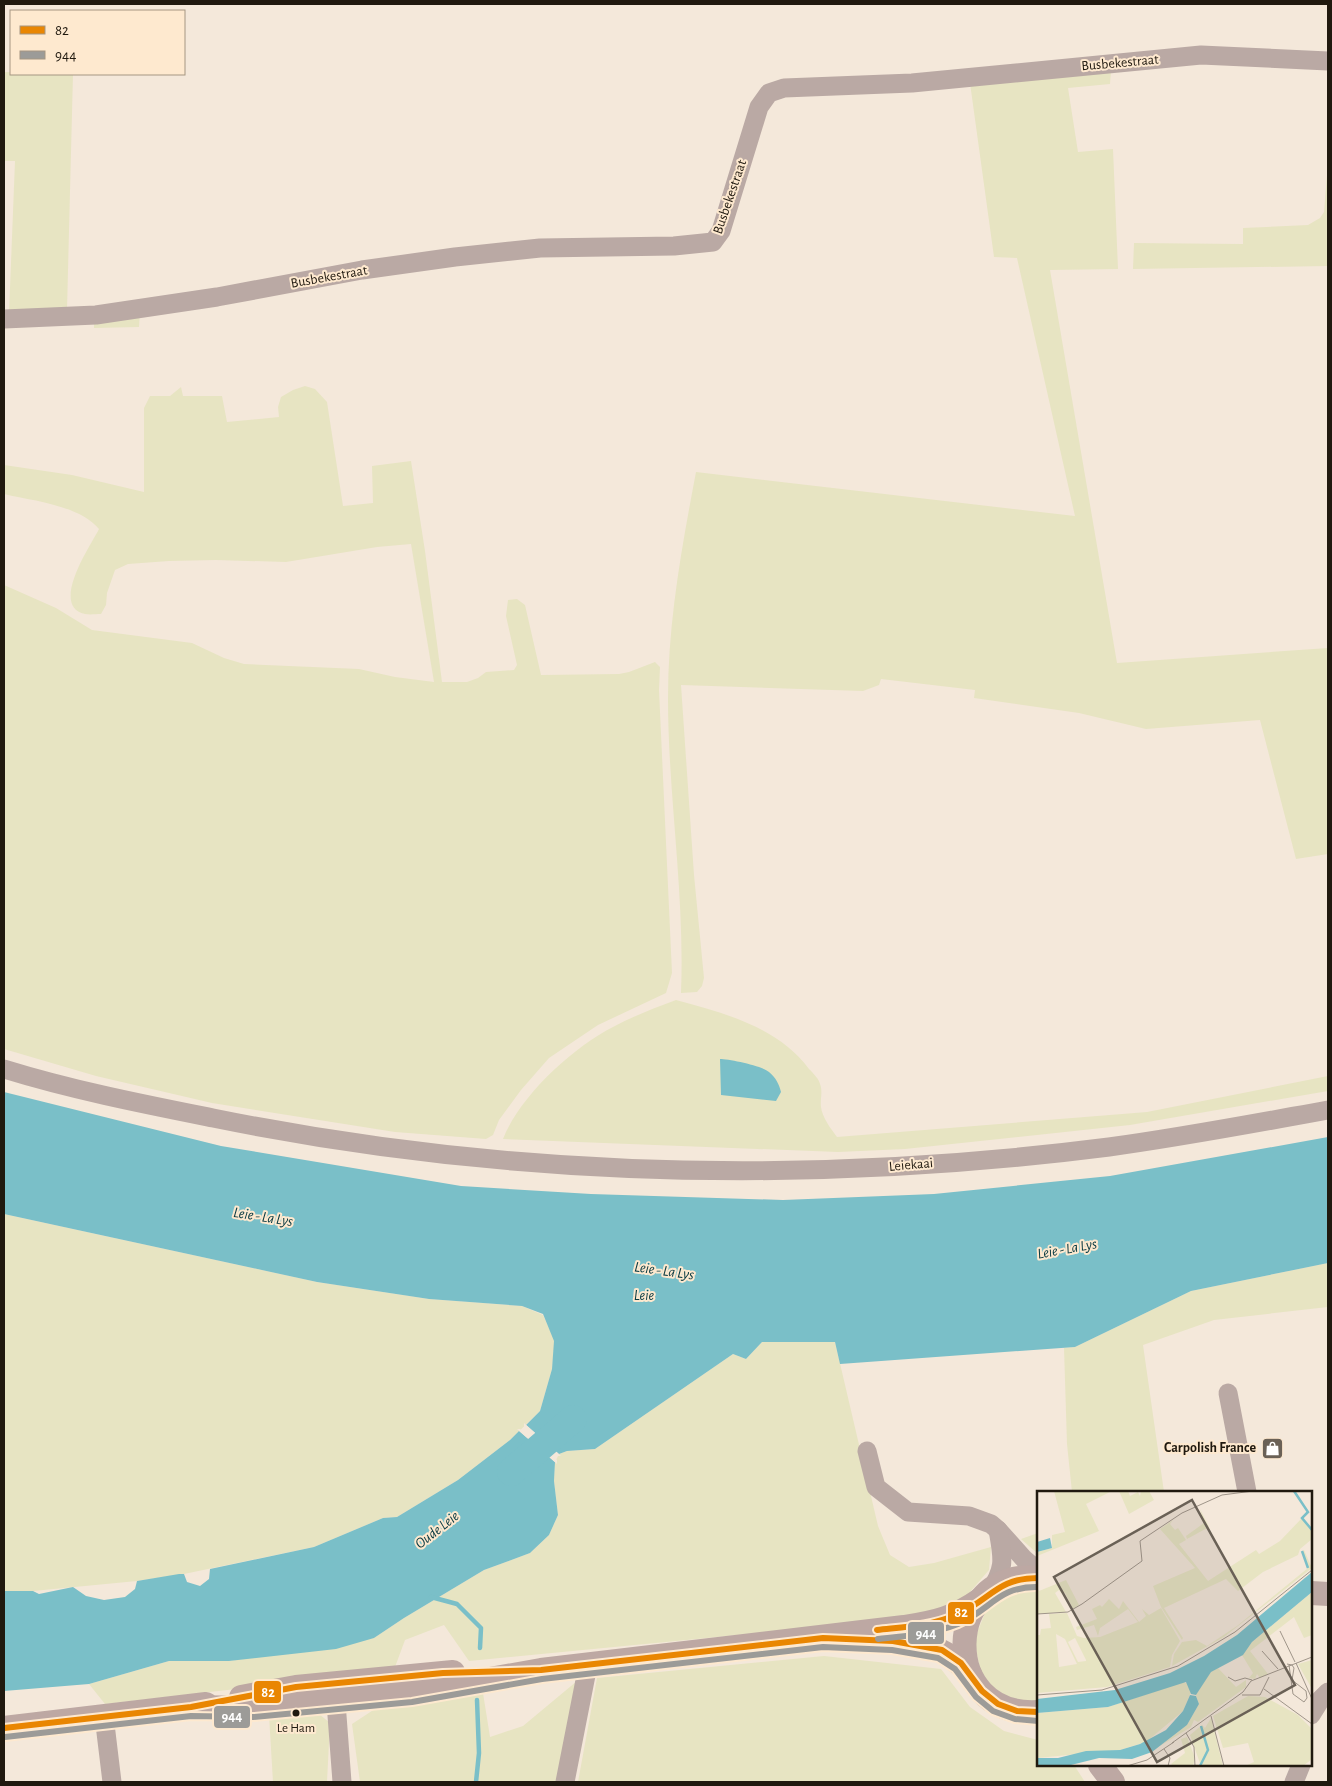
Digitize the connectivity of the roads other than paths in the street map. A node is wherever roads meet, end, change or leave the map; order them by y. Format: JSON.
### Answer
{"nodes":[{"id":1,"x":1328,"y":61,"type":"edge"},
{"id":2,"x":4,"y":319,"type":"edge"},
{"id":3,"x":4,"y":1069,"type":"edge"},
{"id":4,"x":1328,"y":1110,"type":"edge"},
{"id":5,"x":1228,"y":1393,"type":"dead end"},
{"id":6,"x":867,"y":1451,"type":"dead end"},
{"id":7,"x":1247,"y":1491,"type":"edge"},
{"id":8,"x":998,"y":1530,"type":"junction"},
{"id":9,"x":1037,"y":1570,"type":"edge"},
{"id":10,"x":1037,"y":1578,"type":"edge"},
{"id":11,"x":1312,"y":1593,"type":"edge"},
{"id":12,"x":1328,"y":1594,"type":"edge"},
{"id":13,"x":985,"y":1596,"type":"junction"},
{"id":14,"x":1312,"y":1610,"type":"edge"},
{"id":15,"x":1328,"y":1610,"type":"edge"},
{"id":16,"x":823,"y":1638,"type":"junction"},
{"id":17,"x":588,"y":1665,"type":"junction"},
{"id":18,"x":541,"y":1670,"type":"junction"},
{"id":19,"x":970,"y":1674,"type":"junction"},
{"id":20,"x":335,"y":1692,"type":"junction"},
{"id":21,"x":1328,"y":1692,"type":"edge"},
{"id":22,"x":1034,"y":1713,"type":"edge"},
{"id":23,"x":1312,"y":1713,"type":"edge"},
{"id":24,"x":104,"y":1716,"type":"junction"},
{"id":25,"x":4,"y":1728,"type":"edge"},
{"id":26,"x":1101,"y":1766,"type":"edge"},
{"id":27,"x":1116,"y":1766,"type":"edge"},
{"id":28,"x":1301,"y":1766,"type":"edge"},
{"id":29,"x":112,"y":1782,"type":"edge"},
{"id":30,"x":342,"y":1782,"type":"edge"},
{"id":31,"x":565,"y":1782,"type":"edge"},
{"id":32,"x":1113,"y":1782,"type":"edge"},
{"id":33,"x":1125,"y":1782,"type":"edge"},
{"id":34,"x":1294,"y":1782,"type":"edge"}],
"edges":[{"from":1,"to":2,"type":"street","name":"Busbekestraat"},
{"from":3,"to":4,"type":"street","name":"Leiekaai"},
{"from":5,"to":7,"type":"street"},
{"from":6,"to":8,"type":"street"},
{"from":8,"to":9,"type":"street"},
{"from":8,"to":13,"type":"street"},
{"from":10,"to":13,"type":"main road"},
{"from":11,"to":12,"type":"main road"},
{"from":13,"to":16,"type":"main road"},
{"from":13,"to":19,"type":"main road"},
{"from":14,"to":15,"type":"main road"},
{"from":16,"to":17,"type":"main road"},
{"from":16,"to":19,"type":"main road"},
{"from":17,"to":18,"type":"main road"},
{"from":17,"to":31,"type":"street"},
{"from":18,"to":20,"type":"main road"},
{"from":18,"to":20,"type":"main road"},
{"from":19,"to":22,"type":"main road"},
{"from":20,"to":24,"type":"main road"},
{"from":20,"to":30,"type":"street"},
{"from":21,"to":23,"type":"street"},
{"from":24,"to":25,"type":"main road"},
{"from":24,"to":29,"type":"street"},
{"from":26,"to":32,"type":"main road"},
{"from":27,"to":33,"type":"main road"},
{"from":28,"to":34,"type":"street"}]}
